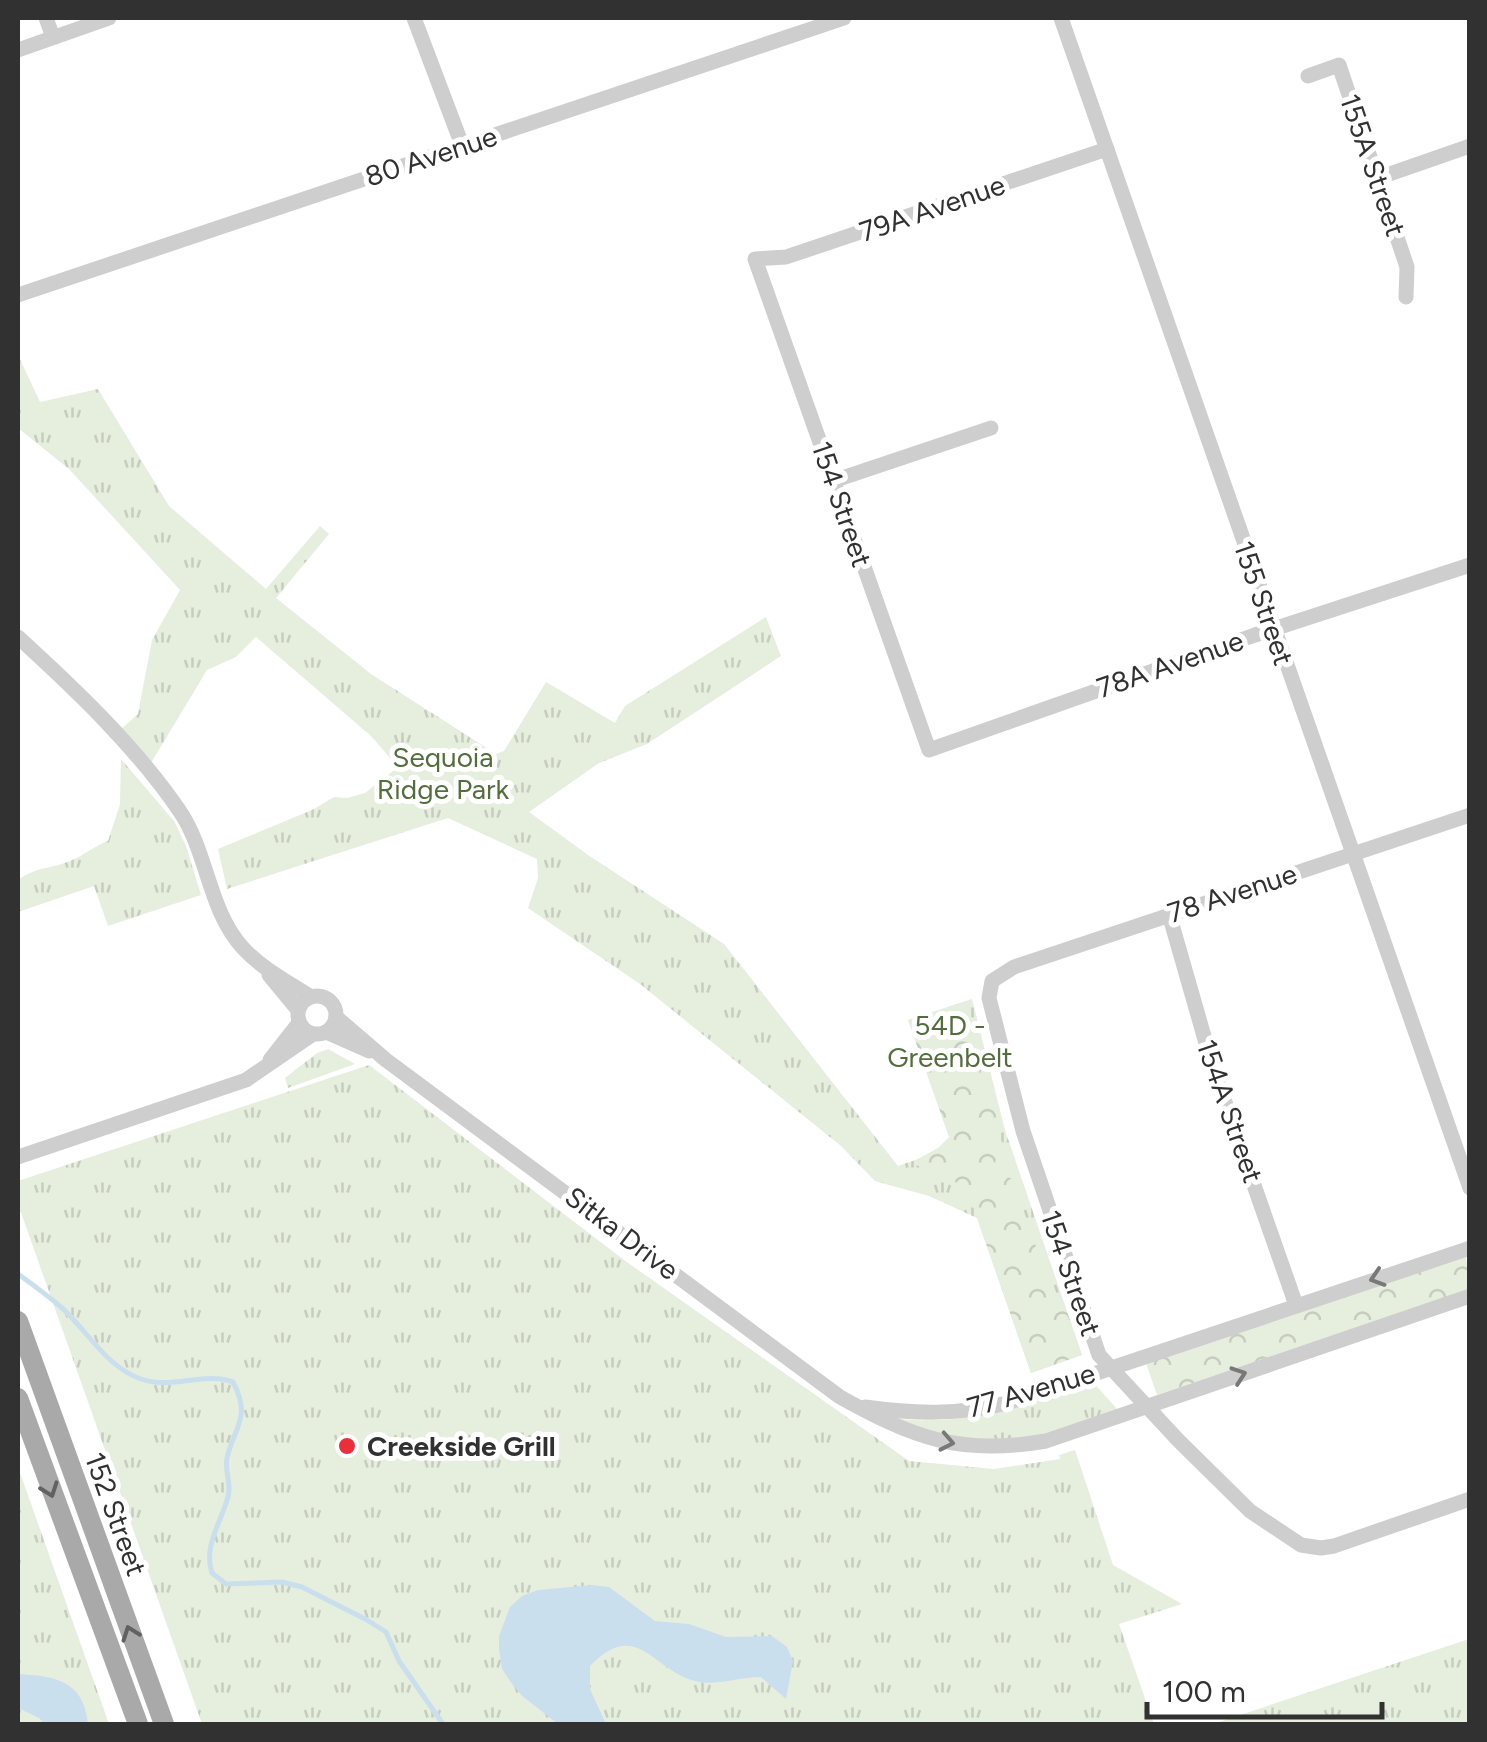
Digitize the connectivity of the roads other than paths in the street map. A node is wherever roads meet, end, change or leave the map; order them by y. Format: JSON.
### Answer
{"nodes":[{"id":1,"x":46,"y":18,"type":"edge"},
{"id":2,"x":109,"y":18,"type":"edge"},
{"id":3,"x":414,"y":18,"type":"edge"},
{"id":4,"x":844,"y":18,"type":"edge"},
{"id":5,"x":1061,"y":18,"type":"edge"},
{"id":6,"x":53,"y":37,"type":"junction"},
{"id":7,"x":18,"y":50,"type":"edge"},
{"id":8,"x":1308,"y":76,"type":"dead end"},
{"id":9,"x":462,"y":146,"type":"junction"},
{"id":10,"x":1470,"y":146,"type":"edge"},
{"id":11,"x":1107,"y":149,"type":"junction"},
{"id":12,"x":1378,"y":178,"type":"junction"},
{"id":13,"x":755,"y":259,"type":"joint"},
{"id":14,"x":18,"y":295,"type":"edge"},
{"id":15,"x":1406,"y":297,"type":"dead end"},
{"id":16,"x":991,"y":428,"type":"dead end"},
{"id":17,"x":834,"y":481,"type":"junction"},
{"id":18,"x":1470,"y":565,"type":"edge"},
{"id":19,"x":1273,"y":628,"type":"junction"},
{"id":20,"x":18,"y":637,"type":"edge"},
{"id":21,"x":929,"y":750,"type":"joint"},
{"id":22,"x":1470,"y":815,"type":"edge"},
{"id":23,"x":1352,"y":854,"type":"junction"},
{"id":24,"x":1169,"y":914,"type":"junction"},
{"id":25,"x":258,"y":960,"type":"junction"},
{"id":26,"x":997,"y":976,"type":"joint"},
{"id":27,"x":311,"y":997,"type":"junction"},
{"id":28,"x":298,"y":1016,"type":"junction"},
{"id":29,"x":336,"y":1017,"type":"junction"},
{"id":30,"x":320,"y":1033,"type":"junction"},
{"id":31,"x":386,"y":1060,"type":"junction"},
{"id":32,"x":262,"y":1070,"type":"junction"},
{"id":33,"x":18,"y":1157,"type":"edge"},
{"id":34,"x":1470,"y":1188,"type":"edge"},
{"id":35,"x":1470,"y":1248,"type":"edge"},
{"id":36,"x":1470,"y":1296,"type":"edge"},
{"id":37,"x":1296,"y":1305,"type":"junction"},
{"id":38,"x":18,"y":1321,"type":"edge"},
{"id":39,"x":1109,"y":1367,"type":"junction"},
{"id":40,"x":18,"y":1398,"type":"edge"},
{"id":41,"x":858,"y":1406,"type":"junction"},
{"id":42,"x":1147,"y":1406,"type":"junction"},
{"id":43,"x":1470,"y":1500,"type":"edge"},
{"id":44,"x":138,"y":1724,"type":"edge"},
{"id":45,"x":164,"y":1724,"type":"edge"}],
"edges":[{"from":1,"to":6,"type":"street"},
{"from":2,"to":6,"type":"street"},
{"from":3,"to":9,"type":"street"},
{"from":4,"to":9,"type":"street","name":"80 Avenue"},
{"from":5,"to":11,"type":"street","name":"155 Street"},
{"from":6,"to":7,"type":"street"},
{"from":8,"to":12,"type":"street","name":"155A Street"},
{"from":9,"to":14,"type":"street","name":"80 Avenue"},
{"from":10,"to":12,"type":"street"},
{"from":11,"to":13,"type":"street","name":"79A Avenue"},
{"from":11,"to":19,"type":"street","name":"155 Street"},
{"from":12,"to":15,"type":"street","name":"155A Street"},
{"from":13,"to":17,"type":"street","name":"154 Street"},
{"from":16,"to":17,"type":"street"},
{"from":17,"to":21,"type":"street","name":"154 Street"},
{"from":18,"to":19,"type":"street","name":"78A Avenue"},
{"from":19,"to":21,"type":"street","name":"78A Avenue"},
{"from":19,"to":23,"type":"street","name":"155 Street"},
{"from":20,"to":25,"type":"street"},
{"from":22,"to":23,"type":"street","name":"78 Avenue"},
{"from":23,"to":24,"type":"street","name":"78 Avenue"},
{"from":23,"to":34,"type":"street","name":"155 Street"},
{"from":24,"to":26,"type":"street","name":"78 Avenue"},
{"from":24,"to":37,"type":"street","name":"154A Street"},
{"from":25,"to":27,"type":"street"},
{"from":25,"to":28,"type":"street"},
{"from":26,"to":39,"type":"street","name":"154 Street"},
{"from":27,"to":28,"type":"street"},
{"from":27,"to":29,"type":"street","name":"Sitka Drive"},
{"from":28,"to":30,"type":"street","name":"Sitka Drive"},
{"from":28,"to":32,"type":"street"},
{"from":29,"to":30,"type":"street"},
{"from":29,"to":31,"type":"street","name":"Sitka Drive"},
{"from":30,"to":31,"type":"street","name":"Sitka Drive"},
{"from":30,"to":32,"type":"street"},
{"from":31,"to":41,"type":"street","name":"Sitka Drive"},
{"from":32,"to":33,"type":"street"},
{"from":35,"to":37,"type":"street","name":"77 Avenue","one_way":true},
{"from":42,"to":36,"type":"street","name":"77 Avenue","one_way":true},
{"from":37,"to":39,"type":"street","name":"77 Avenue"},
{"from":45,"to":38,"type":"main road","name":"152 Street","one_way":true},
{"from":39,"to":41,"type":"street","name":"77 Avenue"},
{"from":39,"to":42,"type":"street","name":"154 Street"},
{"from":40,"to":44,"type":"main road","name":"152 Street","one_way":true},
{"from":41,"to":42,"type":"street","name":"77 Avenue","one_way":true},
{"from":42,"to":43,"type":"street","name":"154 Street"}]}
